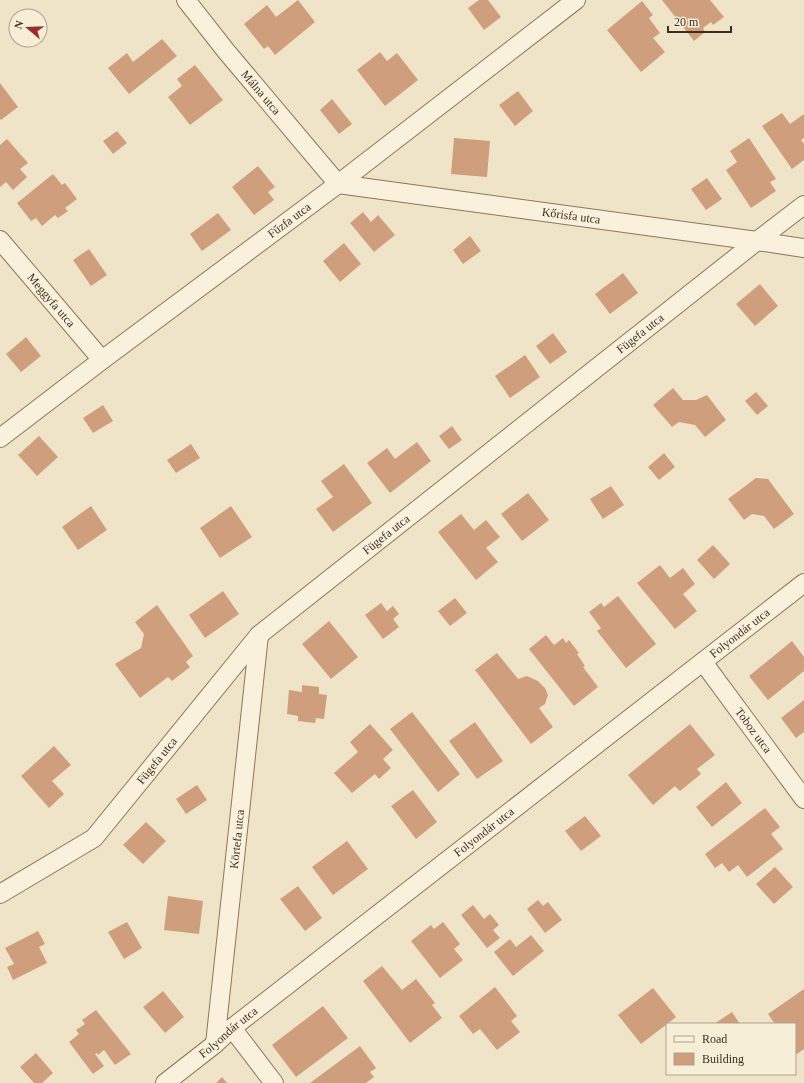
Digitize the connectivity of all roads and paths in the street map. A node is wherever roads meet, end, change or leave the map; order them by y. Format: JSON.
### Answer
{"nodes":[{"id":1,"x":186,"y":0,"type":"edge"},
{"id":2,"x":566,"y":3,"type":"edge"},
{"id":3,"x":338,"y":184,"type":"junction"},
{"id":4,"x":804,"y":205,"type":"edge"},
{"id":5,"x":0,"y":240,"type":"edge"},
{"id":6,"x":757,"y":241,"type":"junction"},
{"id":7,"x":804,"y":248,"type":"edge"},
{"id":8,"x":102,"y":360,"type":"junction"},
{"id":9,"x":0,"y":438,"type":"edge"},
{"id":10,"x":804,"y":583,"type":"edge"},
{"id":11,"x":259,"y":635,"type":"junction"},
{"id":12,"x":703,"y":662,"type":"junction"},
{"id":13,"x":804,"y":799,"type":"edge"},
{"id":14,"x":0,"y":894,"type":"edge"},
{"id":15,"x":232,"y":1028,"type":"junction"},
{"id":16,"x":215,"y":1044,"type":"junction"},
{"id":17,"x":165,"y":1083,"type":"edge"},
{"id":18,"x":274,"y":1083,"type":"edge"}],
"edges":[{"from":1,"to":3,"type":"street","name":"Málna utca"},
{"from":2,"to":3,"type":"street","name":"Fűzfa utca"},
{"from":3,"to":6,"type":"street","name":"Kőrisfa utca"},
{"from":3,"to":8,"type":"street","name":"Fűzfa utca"},
{"from":4,"to":6,"type":"street","name":"Fügefa utca"},
{"from":5,"to":8,"type":"street","name":"Meggyfa utca"},
{"from":6,"to":7,"type":"street","name":"Kőrisfa utca"},
{"from":6,"to":11,"type":"street","name":"Fügefa utca"},
{"from":8,"to":9,"type":"street","name":"Fűzfa utca"},
{"from":10,"to":12,"type":"street","name":"Folyondár utca"},
{"from":11,"to":14,"type":"street","name":"Fügefa utca"},
{"from":11,"to":16,"type":"street","name":"Körtefa utca"},
{"from":12,"to":13,"type":"street","name":"Toboz utca"},
{"from":12,"to":15,"type":"street","name":"Folyondár utca"},
{"from":15,"to":16,"type":"street","name":"Folyondár utca"},
{"from":15,"to":18,"type":"street"},
{"from":16,"to":17,"type":"street","name":"Folyondár utca"}]}
